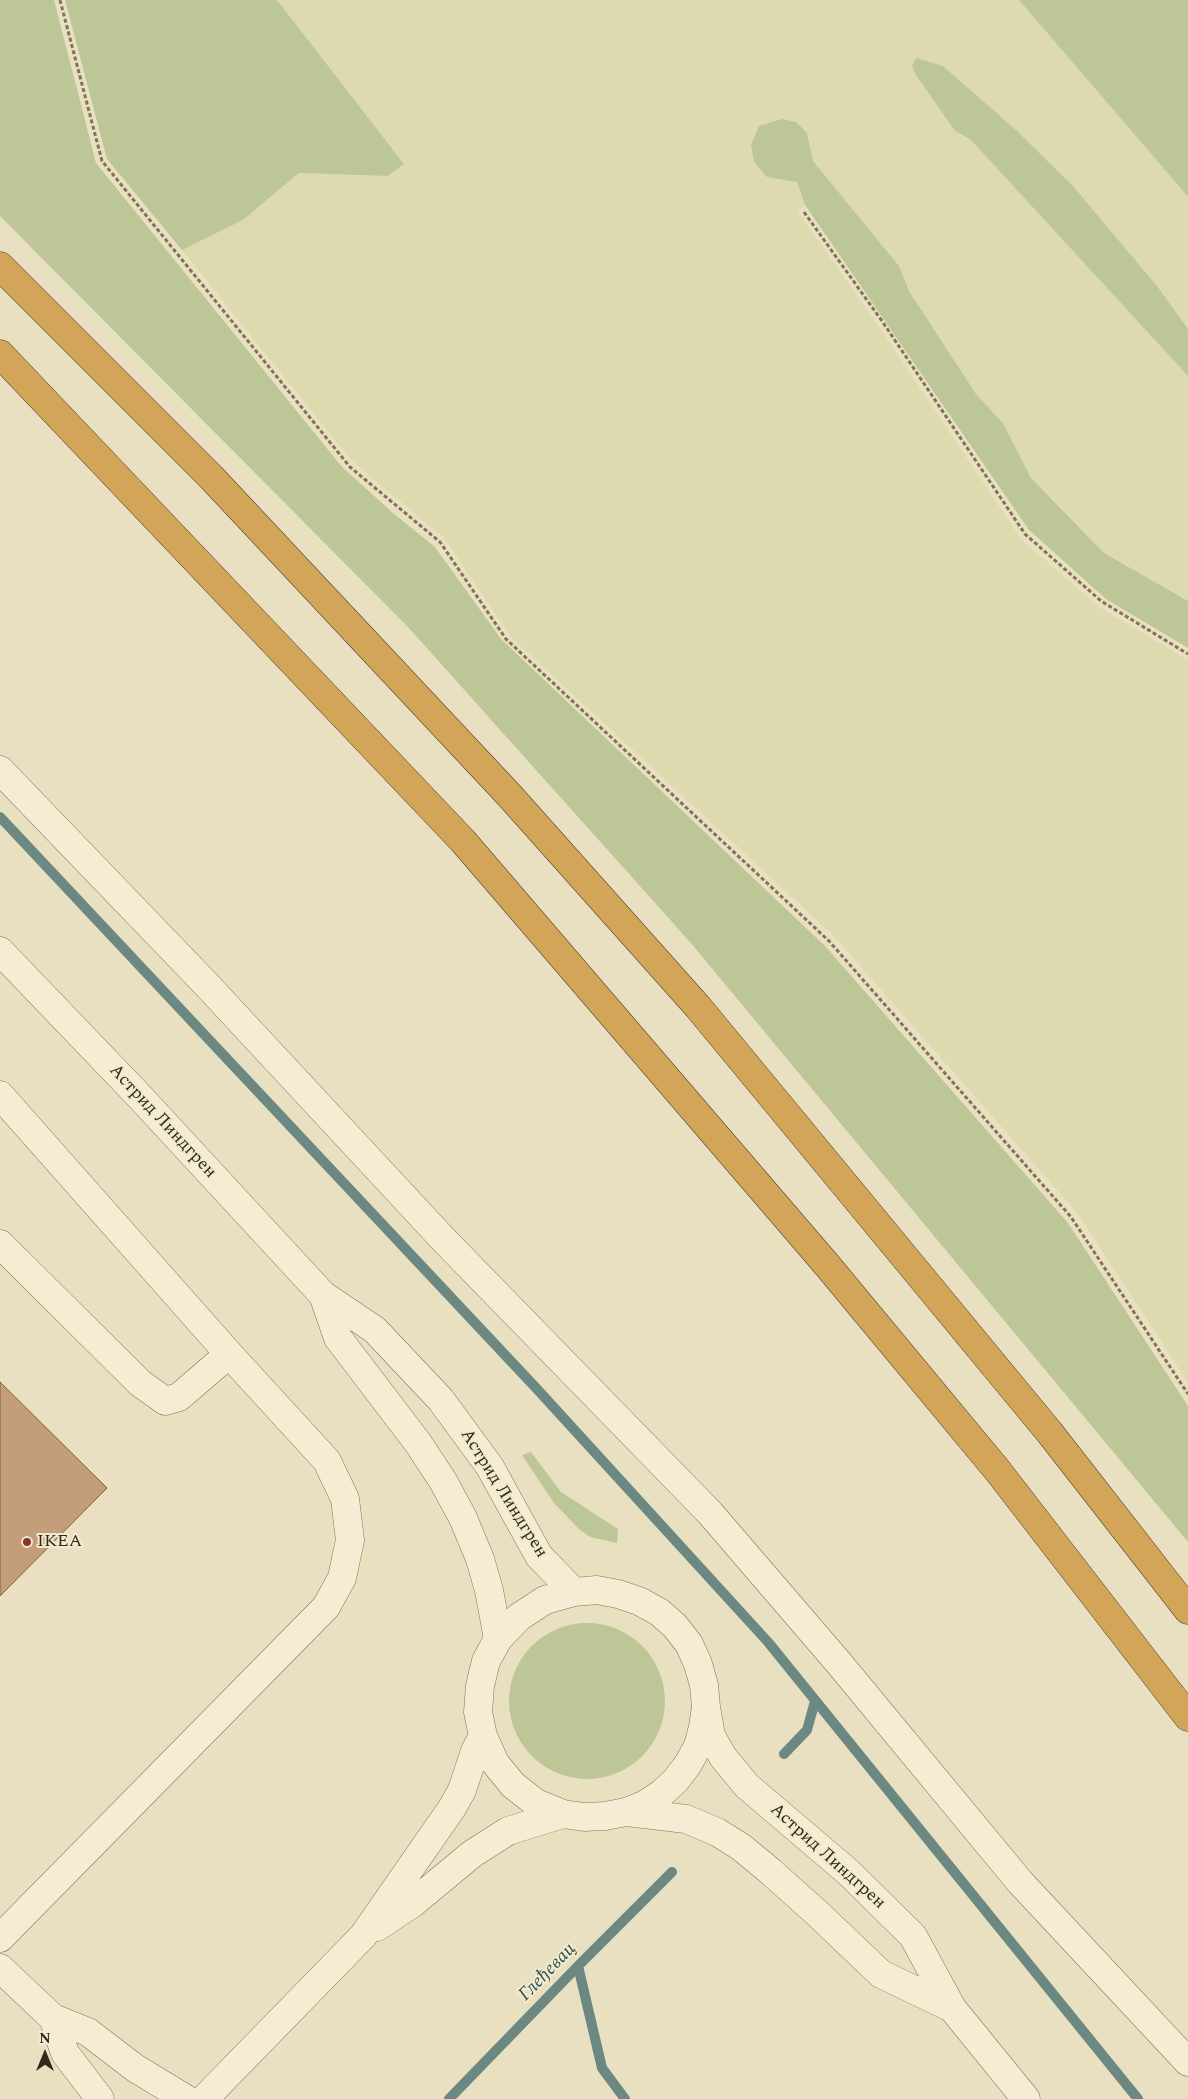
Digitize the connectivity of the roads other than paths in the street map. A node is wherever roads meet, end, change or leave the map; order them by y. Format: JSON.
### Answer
{"nodes":[{"id":1,"x":0,"y":266,"type":"edge"},
{"id":2,"x":0,"y":354,"type":"edge"},
{"id":3,"x":0,"y":770,"type":"edge"},
{"id":4,"x":0,"y":951,"type":"edge"},
{"id":5,"x":0,"y":1095,"type":"edge"},
{"id":6,"x":0,"y":1244,"type":"edge"},
{"id":7,"x":323,"y":1295,"type":"junction"},
{"id":8,"x":229,"y":1354,"type":"junction"},
{"id":9,"x":574,"y":1592,"type":"junction"},
{"id":10,"x":1188,"y":1610,"type":"edge"},
{"id":11,"x":498,"y":1639,"type":"junction"},
{"id":12,"x":706,"y":1707,"type":"junction"},
{"id":13,"x":1188,"y":1717,"type":"edge"},
{"id":14,"x":483,"y":1736,"type":"junction"},
{"id":15,"x":626,"y":1812,"type":"junction"},
{"id":16,"x":563,"y":1814,"type":"junction"},
{"id":17,"x":363,"y":1936,"type":"junction"},
{"id":18,"x":0,"y":1938,"type":"edge"},
{"id":19,"x":0,"y":1968,"type":"edge"},
{"id":20,"x":952,"y":2008,"type":"junction"},
{"id":21,"x":53,"y":2018,"type":"junction"},
{"id":22,"x":1188,"y":2062,"type":"edge"},
{"id":23,"x":1014,"y":2094,"type":"edge"},
{"id":24,"x":100,"y":2099,"type":"edge"},
{"id":25,"x":186,"y":2099,"type":"edge"},
{"id":26,"x":204,"y":2099,"type":"edge"}],
"edges":[{"from":1,"to":10,"type":"highway"},
{"from":2,"to":13,"type":"highway"},
{"from":3,"to":22,"type":"street"},
{"from":4,"to":7,"type":"street","name":"Астрид Линдгрен"},
{"from":5,"to":8,"type":"street"},
{"from":6,"to":8,"type":"street"},
{"from":7,"to":9,"type":"street","name":"Астрид Линдгрен"},
{"from":7,"to":11,"type":"street","name":"Астрид Линдгрен"},
{"from":8,"to":18,"type":"street"},
{"from":9,"to":11,"type":"street","name":"Астрид Линдгрен"},
{"from":9,"to":12,"type":"street","name":"Астрид Линдгрен"},
{"from":11,"to":14,"type":"street","name":"Астрид Линдгрен"},
{"from":12,"to":15,"type":"street","name":"Астрид Линдгрен"},
{"from":12,"to":20,"type":"street","name":"Астрид Линдгрен"},
{"from":14,"to":16,"type":"street","name":"Астрид Линдгрен"},
{"from":14,"to":17,"type":"street"},
{"from":15,"to":16,"type":"street","name":"Астрид Линдгрен"},
{"from":15,"to":20,"type":"street","name":"Астрид Линдгрен"},
{"from":16,"to":17,"type":"street"},
{"from":17,"to":26,"type":"street"},
{"from":19,"to":21,"type":"street"},
{"from":20,"to":23,"type":"street","name":"Астрид Линдгрен"},
{"from":21,"to":24,"type":"street"},
{"from":21,"to":25,"type":"street"}]}
